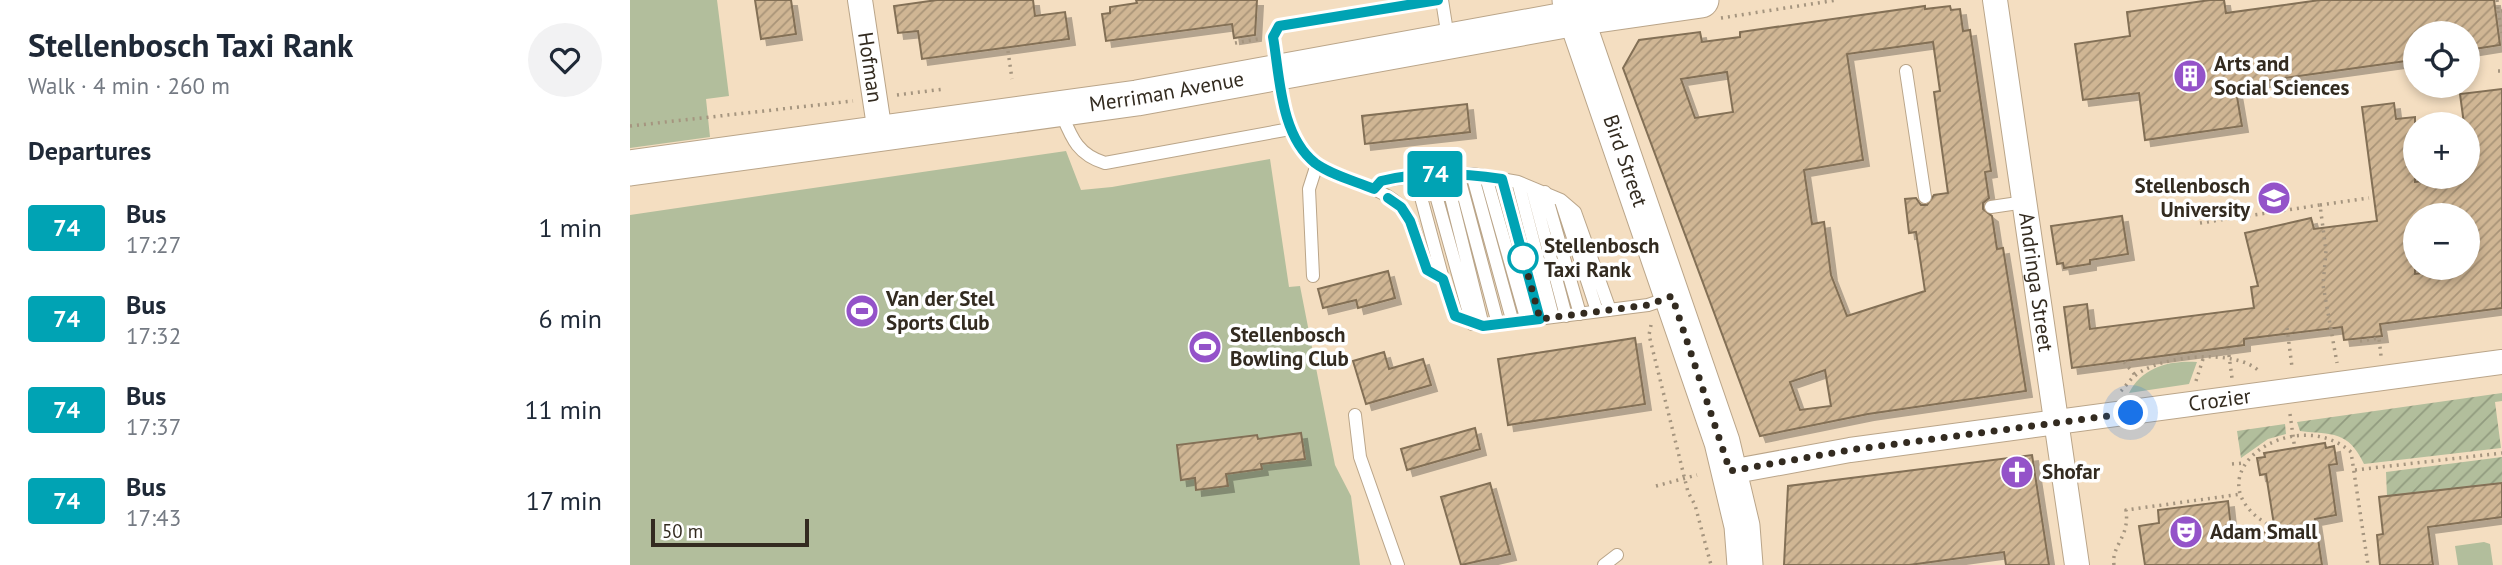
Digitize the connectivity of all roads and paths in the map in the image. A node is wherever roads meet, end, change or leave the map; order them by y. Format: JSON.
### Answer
{"nodes":[{"id":1,"x":860,"y":0,"type":"edge"},
{"id":2,"x":1440,"y":0,"type":"edge"},
{"id":3,"x":1837,"y":0,"type":"edge"},
{"id":4,"x":1995,"y":0,"type":"edge"},
{"id":5,"x":2497,"y":0,"type":"edge"},
{"id":6,"x":1573,"y":9,"type":"edge"},
{"id":7,"x":1705,"y":10,"type":"edge"},
{"id":8,"x":2500,"y":11,"type":"edge"},
{"id":9,"x":2502,"y":33,"type":"edge"},
{"id":10,"x":1273,"y":37,"type":"junction"},
{"id":11,"x":1449,"y":41,"type":"junction"},
{"id":12,"x":1235,"y":43,"type":"dead end"},
{"id":13,"x":1008,"y":51,"type":"dead end"},
{"id":14,"x":1906,"y":71,"type":"dead end"},
{"id":15,"x":1279,"y":72,"type":"junction"},
{"id":16,"x":1012,"y":79,"type":"dead end"},
{"id":17,"x":944,"y":89,"type":"dead end"},
{"id":18,"x":893,"y":96,"type":"dead end"},
{"id":19,"x":853,"y":101,"type":"dead end"},
{"id":20,"x":1060,"y":109,"type":"junction"},
{"id":21,"x":630,"y":126,"type":"edge"},
{"id":22,"x":1290,"y":129,"type":"junction"},
{"id":23,"x":880,"y":133,"type":"junction"},
{"id":24,"x":1317,"y":164,"type":"junction"},
{"id":25,"x":630,"y":168,"type":"edge"},
{"id":26,"x":1451,"y":173,"type":"junction"},
{"id":27,"x":1430,"y":174,"type":"junction"},
{"id":28,"x":1472,"y":174,"type":"junction"},
{"id":29,"x":1415,"y":175,"type":"junction"},
{"id":30,"x":1486,"y":177,"type":"junction"},
{"id":31,"x":1502,"y":179,"type":"junction"},
{"id":32,"x":1518,"y":182,"type":"junction"},
{"id":33,"x":1374,"y":189,"type":"junction"},
{"id":34,"x":1539,"y":190,"type":"junction"},
{"id":35,"x":1925,"y":197,"type":"dead end"},
{"id":36,"x":2369,"y":198,"type":"dead end"},
{"id":37,"x":1560,"y":201,"type":"junction"},
{"id":38,"x":2025,"y":202,"type":"junction"},
{"id":39,"x":2320,"y":205,"type":"junction"},
{"id":40,"x":1991,"y":207,"type":"dead end"},
{"id":41,"x":2200,"y":223,"type":"dead end"},
{"id":42,"x":1313,"y":276,"type":"dead end"},
{"id":43,"x":1443,"y":279,"type":"junction"},
{"id":44,"x":1664,"y":308,"type":"junction"},
{"id":45,"x":1610,"y":310,"type":"junction"},
{"id":46,"x":1597,"y":312,"type":"junction"},
{"id":47,"x":1580,"y":314,"type":"junction"},
{"id":48,"x":1546,"y":318,"type":"junction"},
{"id":49,"x":1513,"y":323,"type":"junction"},
{"id":50,"x":1498,"y":324,"type":"junction"},
{"id":51,"x":1478,"y":325,"type":"junction"},
{"id":52,"x":2287,"y":328,"type":"dead end"},
{"id":53,"x":2360,"y":341,"type":"dead end"},
{"id":54,"x":2228,"y":348,"type":"dead end"},
{"id":55,"x":2381,"y":353,"type":"dead end"},
{"id":56,"x":2159,"y":357,"type":"dead end"},
{"id":57,"x":2203,"y":358,"type":"junction"},
{"id":58,"x":2229,"y":359,"type":"junction"},
{"id":59,"x":2124,"y":362,"type":"dead end"},
{"id":60,"x":2502,"y":362,"type":"edge"},
{"id":61,"x":2160,"y":363,"type":"junction"},
{"id":62,"x":2337,"y":367,"type":"dead end"},
{"id":63,"x":2293,"y":373,"type":"dead end"},
{"id":64,"x":2135,"y":375,"type":"junction"},
{"id":65,"x":2262,"y":377,"type":"dead end"},
{"id":66,"x":2232,"y":382,"type":"dead end"},
{"id":67,"x":2196,"y":387,"type":"dead end"},
{"id":68,"x":2115,"y":398,"type":"dead end"},
{"id":69,"x":2288,"y":405,"type":"dead end"},
{"id":70,"x":1355,"y":415,"type":"dead end"},
{"id":71,"x":2055,"y":423,"type":"junction"},
{"id":72,"x":2294,"y":439,"type":"junction"},
{"id":73,"x":2295,"y":450,"type":"dead end"},
{"id":74,"x":2502,"y":453,"type":"edge"},
{"id":75,"x":2245,"y":463,"type":"junction"},
{"id":76,"x":2232,"y":464,"type":"dead end"},
{"id":77,"x":2355,"y":471,"type":"junction"},
{"id":78,"x":1713,"y":473,"type":"junction"},
{"id":79,"x":1684,"y":478,"type":"junction"},
{"id":80,"x":1656,"y":486,"type":"dead end"},
{"id":81,"x":2242,"y":495,"type":"junction"},
{"id":82,"x":2267,"y":524,"type":"dead end"},
{"id":83,"x":1617,"y":555,"type":"dead end"},
{"id":84,"x":1398,"y":565,"type":"edge"},
{"id":85,"x":1604,"y":565,"type":"edge"},
{"id":86,"x":1711,"y":565,"type":"edge"},
{"id":87,"x":1745,"y":565,"type":"edge"},
{"id":88,"x":2077,"y":565,"type":"edge"},
{"id":89,"x":2114,"y":565,"type":"edge"},
{"id":90,"x":2368,"y":565,"type":"edge"}],
"edges":[{"from":1,"to":23,"type":"street","name":"Hofman"},
{"from":2,"to":10,"type":"lane"},
{"from":2,"to":11,"type":"lane"},
{"from":3,"to":7,"type":"path"},
{"from":4,"to":38,"type":"street","name":"Andringa Street"},
{"from":5,"to":8,"type":"path"},
{"from":6,"to":7,"type":"street","name":"Merriman Avenue"},
{"from":6,"to":11,"type":"street","name":"Merriman Avenue"},
{"from":6,"to":44,"type":"street","name":"Bird Street"},
{"from":8,"to":9,"type":"path"},
{"from":10,"to":12,"type":"path"},
{"from":10,"to":15,"type":"lane"},
{"from":11,"to":15,"type":"street","name":"Merriman Avenue"},
{"from":13,"to":16,"type":"path"},
{"from":14,"to":35,"type":"lane"},
{"from":15,"to":20,"type":"street","name":"Merriman Avenue"},
{"from":15,"to":22,"type":"lane"},
{"from":17,"to":18,"type":"path"},
{"from":19,"to":21,"type":"path"},
{"from":20,"to":22,"type":"lane"},
{"from":20,"to":23,"type":"street","name":"Merriman Avenue"},
{"from":22,"to":24,"type":"lane"},
{"from":23,"to":25,"type":"street","name":"Merriman Avenue"},
{"from":24,"to":33,"type":"lane"},
{"from":24,"to":42,"type":"lane"},
{"from":26,"to":27,"type":"lane"},
{"from":26,"to":28,"type":"lane"},
{"from":26,"to":50,"type":"lane"},
{"from":26,"to":51,"type":"lane"},
{"from":27,"to":29,"type":"lane"},
{"from":27,"to":51,"type":"lane"},
{"from":28,"to":30,"type":"lane"},
{"from":28,"to":49,"type":"lane"},
{"from":29,"to":33,"type":"lane"},
{"from":29,"to":43,"type":"lane"},
{"from":30,"to":31,"type":"lane"},
{"from":30,"to":48,"type":"lane"},
{"from":31,"to":32,"type":"lane"},
{"from":31,"to":48,"type":"lane"},
{"from":32,"to":34,"type":"lane"},
{"from":32,"to":48,"type":"lane"},
{"from":33,"to":43,"type":"lane"},
{"from":34,"to":37,"type":"lane"},
{"from":34,"to":47,"type":"lane"},
{"from":34,"to":48,"type":"lane"},
{"from":36,"to":39,"type":"path"},
{"from":37,"to":45,"type":"lane"},
{"from":37,"to":46,"type":"lane"},
{"from":38,"to":40,"type":"lane"},
{"from":38,"to":71,"type":"street","name":"Andringa Street"},
{"from":39,"to":41,"type":"path"},
{"from":39,"to":62,"type":"path"},
{"from":43,"to":51,"type":"lane"},
{"from":44,"to":45,"type":"lane"},
{"from":44,"to":78,"type":"street","name":"Bird Street"},
{"from":44,"to":79,"type":"path"},
{"from":45,"to":46,"type":"lane"},
{"from":46,"to":47,"type":"lane"},
{"from":47,"to":48,"type":"lane"},
{"from":48,"to":49,"type":"lane"},
{"from":49,"to":50,"type":"lane"},
{"from":50,"to":51,"type":"lane"},
{"from":52,"to":63,"type":"path"},
{"from":53,"to":55,"type":"path"},
{"from":54,"to":58,"type":"path"},
{"from":56,"to":61,"type":"path"},
{"from":57,"to":58,"type":"path"},
{"from":57,"to":61,"type":"path"},
{"from":57,"to":67,"type":"path"},
{"from":58,"to":65,"type":"path"},
{"from":58,"to":66,"type":"path"},
{"from":59,"to":64,"type":"path"},
{"from":60,"to":71,"type":"street","name":"Crozier"},
{"from":61,"to":64,"type":"path"},
{"from":64,"to":68,"type":"path"},
{"from":69,"to":72,"type":"path"},
{"from":70,"to":84,"type":"lane"},
{"from":71,"to":78,"type":"street","name":"Crozier"},
{"from":71,"to":88,"type":"street","name":"Andringa Street"},
{"from":72,"to":73,"type":"path"},
{"from":72,"to":75,"type":"path"},
{"from":72,"to":77,"type":"path"},
{"from":74,"to":77,"type":"path"},
{"from":75,"to":76,"type":"path"},
{"from":75,"to":81,"type":"path"},
{"from":77,"to":90,"type":"path"},
{"from":78,"to":79,"type":"path"},
{"from":78,"to":87,"type":"street","name":"Bird Street"},
{"from":79,"to":80,"type":"path"},
{"from":79,"to":86,"type":"path"},
{"from":81,"to":82,"type":"path"},
{"from":81,"to":89,"type":"path"},
{"from":83,"to":85,"type":"lane"}]}
